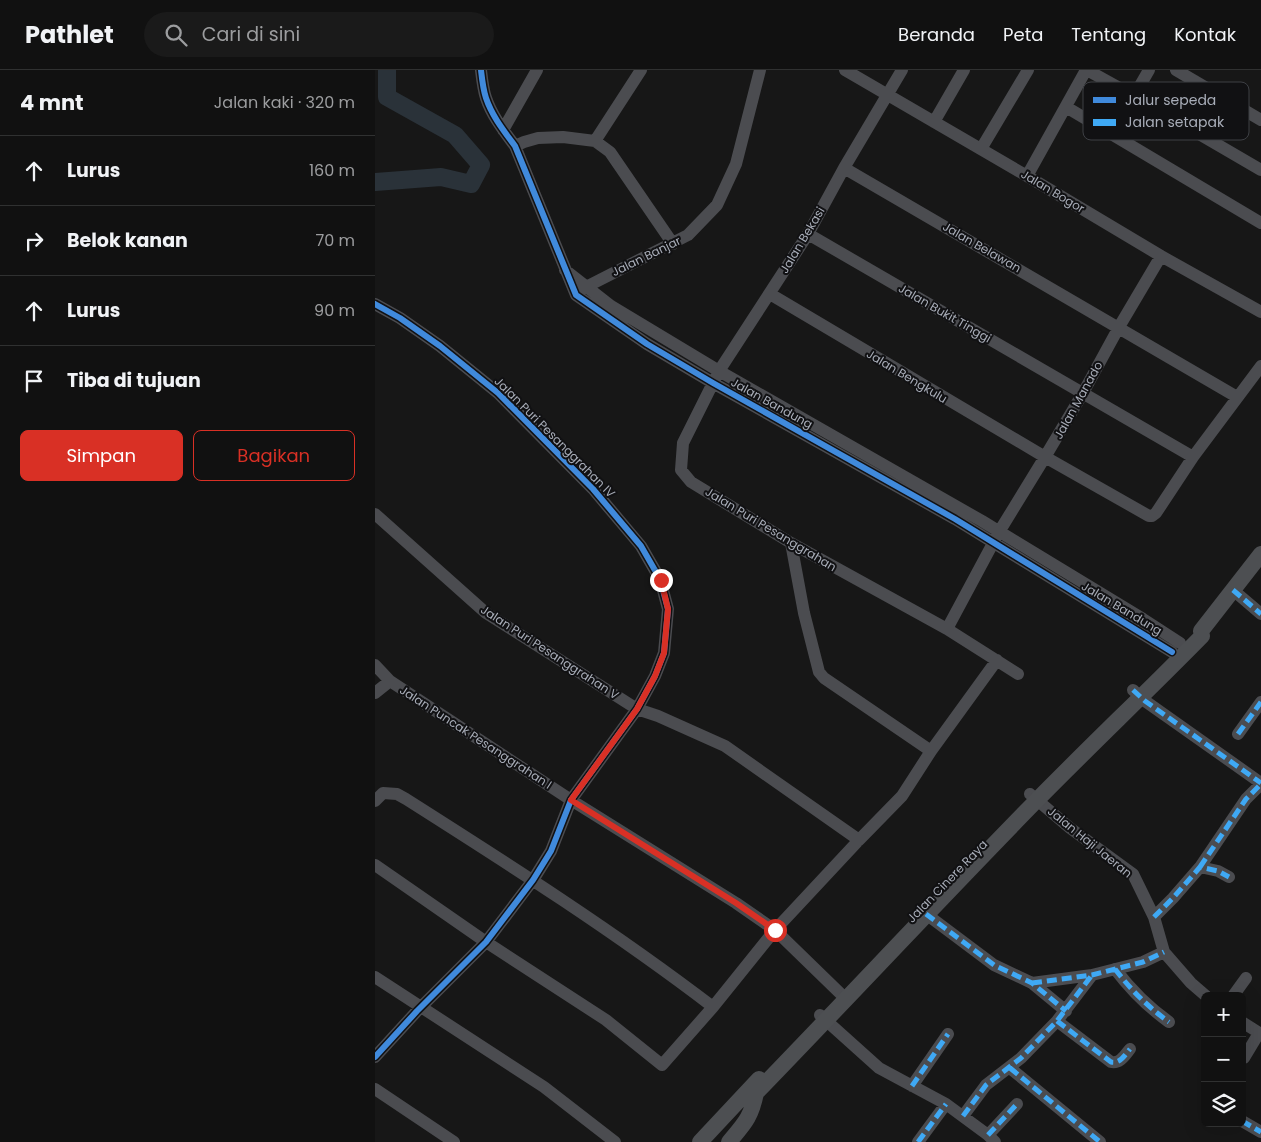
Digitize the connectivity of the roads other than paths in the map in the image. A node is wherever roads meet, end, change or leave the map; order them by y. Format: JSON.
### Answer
{"nodes":[{"id":1,"x":481,"y":70,"type":"edge"},
{"id":2,"x":537,"y":70,"type":"edge"},
{"id":3,"x":641,"y":70,"type":"edge"},
{"id":4,"x":759,"y":70,"type":"edge"},
{"id":5,"x":845,"y":70,"type":"edge"},
{"id":6,"x":902,"y":70,"type":"edge"},
{"id":7,"x":965,"y":70,"type":"edge"},
{"id":8,"x":1028,"y":70,"type":"edge"},
{"id":9,"x":1087,"y":70,"type":"edge"},
{"id":10,"x":1149,"y":70,"type":"edge"},
{"id":11,"x":1176,"y":70,"type":"edge"},
{"id":12,"x":1109,"y":82,"type":"edge"},
{"id":13,"x":1142,"y":82,"type":"edge"},
{"id":14,"x":1196,"y":82,"type":"edge"},
{"id":15,"x":888,"y":95,"type":"junction"},
{"id":16,"x":1066,"y":107,"type":"junction"},
{"id":17,"x":1249,"y":113,"type":"edge"},
{"id":18,"x":1083,"y":117,"type":"edge"},
{"id":19,"x":1261,"y":120,"type":"edge"},
{"id":20,"x":934,"y":122,"type":"junction"},
{"id":21,"x":503,"y":130,"type":"junction"},
{"id":22,"x":1121,"y":140,"type":"edge"},
{"id":23,"x":1210,"y":140,"type":"edge"},
{"id":24,"x":595,"y":141,"type":"junction"},
{"id":25,"x":515,"y":146,"type":"junction"},
{"id":26,"x":981,"y":150,"type":"junction"},
{"id":27,"x":845,"y":168,"type":"junction"},
{"id":28,"x":1261,"y":170,"type":"edge"},
{"id":29,"x":1027,"y":176,"type":"junction"},
{"id":30,"x":1261,"y":223,"type":"edge"},
{"id":31,"x":808,"y":234,"type":"junction"},
{"id":32,"x":673,"y":244,"type":"junction"},
{"id":33,"x":1161,"y":256,"type":"junction"},
{"id":34,"x":565,"y":270,"type":"junction"},
{"id":35,"x":587,"y":286,"type":"junction"},
{"id":36,"x":574,"y":293,"type":"junction"},
{"id":37,"x":770,"y":294,"type":"junction"},
{"id":38,"x":375,"y":304,"type":"edge"},
{"id":39,"x":1261,"y":312,"type":"edge"},
{"id":40,"x":1119,"y":327,"type":"junction"},
{"id":41,"x":1261,"y":366,"type":"edge"},
{"id":42,"x":719,"y":371,"type":"junction"},
{"id":43,"x":713,"y":383,"type":"junction"},
{"id":44,"x":1083,"y":392,"type":"junction"},
{"id":45,"x":1237,"y":398,"type":"junction"},
{"id":46,"x":1045,"y":457,"type":"junction"},
{"id":47,"x":1193,"y":457,"type":"junction"},
{"id":48,"x":375,"y":514,"type":"edge"},
{"id":49,"x":996,"y":538,"type":"junction"},
{"id":50,"x":791,"y":543,"type":"junction"},
{"id":51,"x":1261,"y":554,"type":"edge"},
{"id":52,"x":1233,"y":590,"type":"junction"},
{"id":53,"x":1261,"y":614,"type":"edge"},
{"id":54,"x":947,"y":628,"type":"junction"},
{"id":55,"x":1201,"y":631,"type":"junction"},
{"id":56,"x":1176,"y":648,"type":"junction"},
{"id":57,"x":997,"y":660,"type":"junction"},
{"id":58,"x":375,"y":665,"type":"edge"},
{"id":59,"x":1018,"y":674,"type":"dead end"},
{"id":60,"x":390,"y":681,"type":"junction"},
{"id":61,"x":375,"y":693,"type":"edge"},
{"id":62,"x":1137,"y":694,"type":"junction"},
{"id":63,"x":1261,"y":702,"type":"edge"},
{"id":64,"x":637,"y":709,"type":"junction"},
{"id":65,"x":1238,"y":734,"type":"dead end"},
{"id":66,"x":931,"y":751,"type":"junction"},
{"id":67,"x":1261,"y":784,"type":"edge"},
{"id":68,"x":1034,"y":797,"type":"junction"},
{"id":69,"x":571,"y":800,"type":"junction"},
{"id":70,"x":375,"y":801,"type":"edge"},
{"id":71,"x":859,"y":840,"type":"junction"},
{"id":72,"x":375,"y":865,"type":"edge"},
{"id":73,"x":1200,"y":867,"type":"junction"},
{"id":74,"x":1229,"y":877,"type":"dead end"},
{"id":75,"x":533,"y":880,"type":"junction"},
{"id":76,"x":927,"y":914,"type":"junction"},
{"id":77,"x":1153,"y":917,"type":"junction"},
{"id":78,"x":775,"y":930,"type":"junction"},
{"id":79,"x":485,"y":942,"type":"junction"},
{"id":80,"x":1164,"y":952,"type":"junction"},
{"id":81,"x":1115,"y":969,"type":"junction"},
{"id":82,"x":1092,"y":975,"type":"junction"},
{"id":83,"x":375,"y":977,"type":"edge"},
{"id":84,"x":1246,"y":978,"type":"dead end"},
{"id":85,"x":1032,"y":983,"type":"junction"},
{"id":86,"x":1201,"y":992,"type":"edge"},
{"id":87,"x":1236,"y":992,"type":"edge"},
{"id":88,"x":843,"y":996,"type":"junction"},
{"id":89,"x":421,"y":1007,"type":"junction"},
{"id":90,"x":713,"y":1007,"type":"junction"},
{"id":91,"x":1061,"y":1016,"type":"junction"},
{"id":92,"x":823,"y":1018,"type":"junction"},
{"id":93,"x":1169,"y":1022,"type":"dead end"},
{"id":94,"x":1246,"y":1024,"type":"edge"},
{"id":95,"x":1260,"y":1033,"type":"edge"},
{"id":96,"x":948,"y":1034,"type":"dead end"},
{"id":97,"x":1130,"y":1049,"type":"dead end"},
{"id":98,"x":1246,"y":1055,"type":"edge"},
{"id":99,"x":375,"y":1057,"type":"edge"},
{"id":100,"x":1010,"y":1068,"type":"junction"},
{"id":101,"x":913,"y":1086,"type":"junction"},
{"id":102,"x":375,"y":1089,"type":"edge"},
{"id":103,"x":946,"y":1104,"type":"junction"},
{"id":104,"x":1017,"y":1104,"type":"dead end"},
{"id":105,"x":963,"y":1116,"type":"junction"},
{"id":106,"x":1246,"y":1124,"type":"edge"},
{"id":107,"x":1261,"y":1132,"type":"edge"},
{"id":108,"x":991,"y":1138,"type":"edge"},
{"id":109,"x":454,"y":1142,"type":"edge"},
{"id":110,"x":615,"y":1142,"type":"edge"},
{"id":111,"x":700,"y":1142,"type":"edge"},
{"id":112,"x":729,"y":1142,"type":"edge"},
{"id":113,"x":918,"y":1142,"type":"edge"},
{"id":114,"x":1100,"y":1142,"type":"edge"}],
"edges":[{"from":1,"to":21,"type":"street"},
{"from":2,"to":21,"type":"street"},
{"from":3,"to":24,"type":"street"},
{"from":4,"to":32,"type":"street","name":"Jalan Banjar"},
{"from":5,"to":15,"type":"street","name":"Jalan Bogor"},
{"from":6,"to":15,"type":"street","name":"Jalan Bekasi"},
{"from":7,"to":20,"type":"street"},
{"from":8,"to":26,"type":"street"},
{"from":9,"to":12,"type":"street"},
{"from":9,"to":16,"type":"street"},
{"from":10,"to":13,"type":"street"},
{"from":11,"to":14,"type":"street"},
{"from":15,"to":20,"type":"street","name":"Jalan Bogor"},
{"from":15,"to":27,"type":"street","name":"Jalan Bekasi"},
{"from":16,"to":18,"type":"street"},
{"from":16,"to":29,"type":"street"},
{"from":17,"to":19,"type":"street"},
{"from":20,"to":26,"type":"street","name":"Jalan Bogor"},
{"from":21,"to":25,"type":"street"},
{"from":22,"to":30,"type":"street"},
{"from":23,"to":28,"type":"street"},
{"from":24,"to":25,"type":"street"},
{"from":24,"to":32,"type":"street"},
{"from":25,"to":34,"type":"street"},
{"from":26,"to":29,"type":"street","name":"Jalan Bogor"},
{"from":27,"to":31,"type":"street","name":"Jalan Bekasi"},
{"from":27,"to":40,"type":"street","name":"Jalan Belawan"},
{"from":29,"to":33,"type":"street","name":"Jalan Bogor"},
{"from":31,"to":37,"type":"street","name":"Jalan Bekasi"},
{"from":31,"to":44,"type":"street","name":"Jalan Bukit Tinggi"},
{"from":32,"to":35,"type":"street","name":"Jalan Banjar"},
{"from":33,"to":39,"type":"street","name":"Jalan Bogor"},
{"from":33,"to":40,"type":"street","name":"Jalan Manado"},
{"from":34,"to":35,"type":"street","name":"Jalan Bandung"},
{"from":34,"to":36,"type":"street"},
{"from":35,"to":36,"type":"street","name":"Jalan Banjar"},
{"from":35,"to":42,"type":"street","name":"Jalan Bandung"},
{"from":36,"to":43,"type":"street","name":"Jalan Bandung"},
{"from":37,"to":42,"type":"street","name":"Jalan Bekasi"},
{"from":37,"to":46,"type":"street","name":"Jalan Bengkulu"},
{"from":38,"to":64,"type":"street","name":"Jalan Puri Pesanggrahan IV"},
{"from":40,"to":44,"type":"street","name":"Jalan Manado"},
{"from":40,"to":45,"type":"street","name":"Jalan Belawan"},
{"from":41,"to":45,"type":"street"},
{"from":42,"to":43,"type":"street","name":"Jalan Bekasi"},
{"from":42,"to":49,"type":"street","name":"Jalan Bandung"},
{"from":43,"to":49,"type":"street","name":"Jalan Bandung"},
{"from":43,"to":50,"type":"street","name":"Jalan Puri Pesanggrahan"},
{"from":44,"to":46,"type":"street","name":"Jalan Manado"},
{"from":44,"to":47,"type":"street","name":"Jalan Bukit Tinggi"},
{"from":45,"to":47,"type":"street"},
{"from":46,"to":47,"type":"street","name":"Jalan Bengkulu"},
{"from":46,"to":49,"type":"street","name":"Jalan Manado"},
{"from":48,"to":64,"type":"street","name":"Jalan Puri Pesanggrahan V"},
{"from":49,"to":54,"type":"street"},
{"from":49,"to":56,"type":"street","name":"Jalan Bandung"},
{"from":50,"to":54,"type":"street","name":"Jalan Puri Pesanggrahan"},
{"from":50,"to":66,"type":"street"},
{"from":51,"to":52,"type":"main road","name":"Jalan Cinere Raya"},
{"from":52,"to":53,"type":"street"},
{"from":52,"to":55,"type":"main road","name":"Jalan Cinere Raya"},
{"from":54,"to":57,"type":"street","name":"Jalan Puri Pesanggrahan"},
{"from":55,"to":56,"type":"main road","name":"Jalan Cinere Raya"},
{"from":55,"to":62,"type":"main road","name":"Jalan Cinere Raya"},
{"from":56,"to":62,"type":"main road","name":"Jalan Cinere Raya"},
{"from":57,"to":59,"type":"street","name":"Jalan Puri Pesanggrahan"},
{"from":57,"to":66,"type":"street"},
{"from":58,"to":60,"type":"street","name":"Jalan Puncak Pesanggrahan I"},
{"from":60,"to":61,"type":"street"},
{"from":60,"to":69,"type":"street","name":"Jalan Puncak Pesanggrahan I"},
{"from":62,"to":67,"type":"street"},
{"from":62,"to":68,"type":"main road","name":"Jalan Cinere Raya"},
{"from":63,"to":65,"type":"street"},
{"from":64,"to":69,"type":"street","name":"Jalan Puri Pesanggrahan IV"},
{"from":64,"to":71,"type":"street","name":"Jalan Puri Pesanggrahan V"},
{"from":66,"to":71,"type":"street"},
{"from":67,"to":73,"type":"street"},
{"from":68,"to":76,"type":"main road","name":"Jalan Cinere Raya"},
{"from":68,"to":77,"type":"street","name":"Jalan Haji Jaeran"},
{"from":68,"to":88,"type":"main road","name":"Jalan Cinere Raya"},
{"from":69,"to":75,"type":"street","name":"Jalan Puri Pesanggrahan IV"},
{"from":69,"to":78,"type":"street","name":"Jalan Puncak Pesanggrahan I"},
{"from":70,"to":75,"type":"street"},
{"from":71,"to":78,"type":"street"},
{"from":72,"to":79,"type":"street"},
{"from":73,"to":74,"type":"street"},
{"from":73,"to":77,"type":"street"},
{"from":75,"to":79,"type":"street","name":"Jalan Puri Pesanggrahan IV"},
{"from":75,"to":90,"type":"street"},
{"from":76,"to":85,"type":"street"},
{"from":76,"to":88,"type":"main road","name":"Jalan Cinere Raya"},
{"from":77,"to":80,"type":"street","name":"Jalan Haji Jaeran"},
{"from":78,"to":88,"type":"street","name":"Jalan Puncak Pesanggrahan I"},
{"from":78,"to":90,"type":"street"},
{"from":79,"to":89,"type":"street","name":"Jalan Puri Pesanggrahan IV"},
{"from":79,"to":90,"type":"street"},
{"from":80,"to":81,"type":"street"},
{"from":80,"to":86,"type":"street","name":"Jalan Haji Jaeran"},
{"from":81,"to":82,"type":"street"},
{"from":81,"to":93,"type":"street"},
{"from":82,"to":85,"type":"street"},
{"from":82,"to":91,"type":"street"},
{"from":83,"to":89,"type":"street"},
{"from":84,"to":87,"type":"street"},
{"from":85,"to":91,"type":"street"},
{"from":88,"to":92,"type":"main road","name":"Jalan Cinere Raya"},
{"from":89,"to":99,"type":"street","name":"Jalan Puri Pesanggrahan IV"},
{"from":89,"to":110,"type":"street"},
{"from":91,"to":97,"type":"street"},
{"from":91,"to":100,"type":"street"},
{"from":92,"to":101,"type":"street"},
{"from":92,"to":111,"type":"main road","name":"Jalan Cinere Raya"},
{"from":92,"to":112,"type":"main road","name":"Jalan Cinere Raya"},
{"from":94,"to":95,"type":"street"},
{"from":95,"to":98,"type":"street"},
{"from":96,"to":101,"type":"street"},
{"from":100,"to":105,"type":"street"},
{"from":100,"to":114,"type":"street"},
{"from":101,"to":103,"type":"street"},
{"from":102,"to":109,"type":"street"},
{"from":103,"to":105,"type":"street"},
{"from":103,"to":113,"type":"street"},
{"from":104,"to":108,"type":"street"},
{"from":105,"to":108,"type":"street"},
{"from":106,"to":107,"type":"street"}]}
